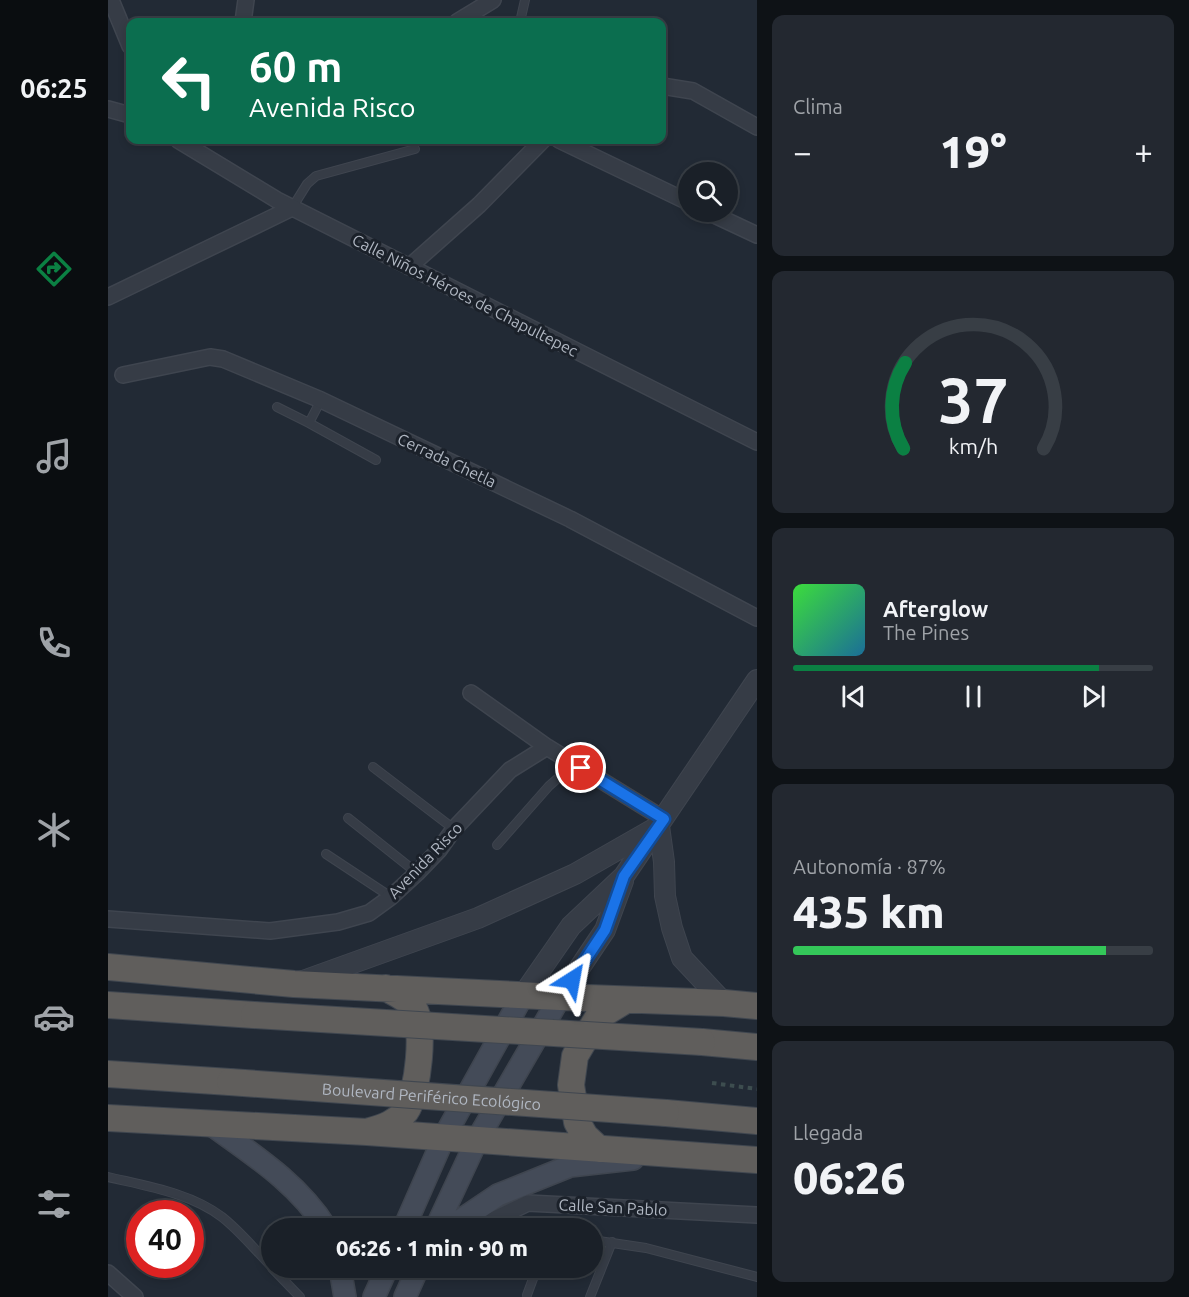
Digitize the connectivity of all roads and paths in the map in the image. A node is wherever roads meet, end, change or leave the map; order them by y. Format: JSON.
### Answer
{"nodes":[{"id":1,"x":111,"y":0,"type":"edge"},
{"id":2,"x":246,"y":0,"type":"edge"},
{"id":3,"x":493,"y":0,"type":"edge"},
{"id":4,"x":525,"y":0,"type":"edge"},
{"id":5,"x":244,"y":18,"type":"edge"},
{"id":6,"x":464,"y":18,"type":"edge"},
{"id":7,"x":521,"y":18,"type":"edge"},
{"id":8,"x":126,"y":36,"type":"edge"},
{"id":9,"x":666,"y":87,"type":"edge"},
{"id":10,"x":108,"y":109,"type":"edge"},
{"id":11,"x":126,"y":109,"type":"edge"},
{"id":12,"x":757,"y":126,"type":"edge"},
{"id":13,"x":185,"y":144,"type":"edge"},
{"id":14,"x":539,"y":144,"type":"edge"},
{"id":15,"x":567,"y":144,"type":"edge"},
{"id":16,"x":415,"y":149,"type":"dead end"},
{"id":17,"x":678,"y":197,"type":"edge"},
{"id":18,"x":292,"y":208,"type":"junction"},
{"id":19,"x":729,"y":222,"type":"edge"},
{"id":20,"x":757,"y":235,"type":"edge"},
{"id":21,"x":409,"y":267,"type":"junction"},
{"id":22,"x":108,"y":297,"type":"edge"},
{"id":23,"x":123,"y":375,"type":"dead end"},
{"id":24,"x":321,"y":400,"type":"junction"},
{"id":25,"x":277,"y":407,"type":"dead end"},
{"id":26,"x":309,"y":423,"type":"junction"},
{"id":27,"x":757,"y":442,"type":"edge"},
{"id":28,"x":376,"y":460,"type":"dead end"},
{"id":29,"x":757,"y":618,"type":"edge"},
{"id":30,"x":757,"y":680,"type":"edge"},
{"id":31,"x":471,"y":693,"type":"dead end"},
{"id":32,"x":548,"y":747,"type":"junction"},
{"id":33,"x":373,"y":767,"type":"dead end"},
{"id":34,"x":581,"y":768,"type":"junction"},
{"id":35,"x":348,"y":818,"type":"dead end"},
{"id":36,"x":662,"y":823,"type":"junction"},
{"id":37,"x":454,"y":829,"type":"junction"},
{"id":38,"x":496,"y":845,"type":"dead end"},
{"id":39,"x":326,"y":854,"type":"dead end"},
{"id":40,"x":417,"y":873,"type":"junction"},
{"id":41,"x":624,"y":876,"type":"junction"},
{"id":42,"x":391,"y":897,"type":"junction"},
{"id":43,"x":108,"y":919,"type":"edge"},
{"id":44,"x":108,"y":967,"type":"edge"},
{"id":45,"x":294,"y":984,"type":"junction"},
{"id":46,"x":386,"y":988,"type":"junction"},
{"id":47,"x":523,"y":995,"type":"junction"},
{"id":48,"x":560,"y":997,"type":"junction"},
{"id":49,"x":626,"y":1000,"type":"junction"},
{"id":50,"x":724,"y":1003,"type":"junction"},
{"id":51,"x":108,"y":1005,"type":"edge"},
{"id":52,"x":757,"y":1006,"type":"edge"},
{"id":53,"x":757,"y":1047,"type":"edge"},
{"id":54,"x":108,"y":1074,"type":"edge"},
{"id":55,"x":712,"y":1083,"type":"dead end"},
{"id":56,"x":757,"y":1089,"type":"edge"},
{"id":57,"x":108,"y":1118,"type":"edge"},
{"id":58,"x":757,"y":1121,"type":"edge"},
{"id":59,"x":209,"y":1124,"type":"junction"},
{"id":60,"x":367,"y":1132,"type":"junction"},
{"id":61,"x":444,"y":1137,"type":"junction"},
{"id":62,"x":477,"y":1140,"type":"junction"},
{"id":63,"x":598,"y":1149,"type":"junction"},
{"id":64,"x":680,"y":1153,"type":"junction"},
{"id":65,"x":757,"y":1160,"type":"edge"},
{"id":66,"x":108,"y":1178,"type":"edge"},
{"id":67,"x":757,"y":1215,"type":"edge"},
{"id":68,"x":319,"y":1218,"type":"edge"},
{"id":69,"x":408,"y":1218,"type":"edge"},
{"id":70,"x":441,"y":1218,"type":"edge"},
{"id":71,"x":464,"y":1218,"type":"edge"},
{"id":72,"x":496,"y":1218,"type":"edge"},
{"id":73,"x":603,"y":1241,"type":"edge"},
{"id":74,"x":612,"y":1242,"type":"junction"},
{"id":75,"x":261,"y":1256,"type":"edge"},
{"id":76,"x":108,"y":1273,"type":"edge"},
{"id":77,"x":757,"y":1277,"type":"edge"},
{"id":78,"x":282,"y":1278,"type":"edge"},
{"id":79,"x":341,"y":1278,"type":"edge"},
{"id":80,"x":383,"y":1278,"type":"edge"},
{"id":81,"x":414,"y":1278,"type":"edge"},
{"id":82,"x":533,"y":1278,"type":"edge"},
{"id":83,"x":527,"y":1295,"type":"dead end"},
{"id":84,"x":344,"y":1296,"type":"edge"},
{"id":85,"x":135,"y":1297,"type":"edge"},
{"id":86,"x":300,"y":1297,"type":"edge"},
{"id":87,"x":374,"y":1297,"type":"edge"},
{"id":88,"x":405,"y":1297,"type":"edge"},
{"id":89,"x":590,"y":1297,"type":"edge"}],
"edges":[{"from":1,"to":8,"type":"street"},
{"from":2,"to":5,"type":"street"},
{"from":3,"to":6,"type":"street"},
{"from":4,"to":7,"type":"lane"},
{"from":9,"to":12,"type":"street"},
{"from":10,"to":11,"type":"street"},
{"from":13,"to":18,"type":"street","name":"Calle Niños Héroes de Chapultepec"},
{"from":14,"to":21,"type":"street"},
{"from":15,"to":17,"type":"street"},
{"from":16,"to":18,"type":"lane"},
{"from":18,"to":21,"type":"street","name":"Calle Niños Héroes de Chapultepec"},
{"from":18,"to":22,"type":"street"},
{"from":19,"to":20,"type":"street"},
{"from":21,"to":27,"type":"street","name":"Calle Niños Héroes de Chapultepec"},
{"from":23,"to":24,"type":"street","name":"Cerrada Chetla"},
{"from":24,"to":26,"type":"lane"},
{"from":24,"to":29,"type":"street","name":"Cerrada Chetla"},
{"from":25,"to":26,"type":"lane"},
{"from":26,"to":28,"type":"lane"},
{"from":30,"to":36,"type":"street"},
{"from":31,"to":32,"type":"street"},
{"from":32,"to":34,"type":"street"},
{"from":32,"to":37,"type":"street","name":"Avenida Risco"},
{"from":33,"to":37,"type":"lane"},
{"from":34,"to":36,"type":"street"},
{"from":34,"to":38,"type":"lane"},
{"from":35,"to":40,"type":"lane"},
{"from":36,"to":41,"type":"street"},
{"from":36,"to":45,"type":"street"},
{"from":36,"to":50,"type":"street"},
{"from":37,"to":40,"type":"street","name":"Avenida Risco"},
{"from":39,"to":42,"type":"lane"},
{"from":40,"to":42,"type":"street","name":"Avenida Risco"},
{"from":41,"to":47,"type":"street"},
{"from":41,"to":48,"type":"street"},
{"from":42,"to":43,"type":"street","name":"Avenida Risco"},
{"from":44,"to":45,"type":"highway"},
{"from":45,"to":46,"type":"highway"},
{"from":46,"to":47,"type":"highway"},
{"from":46,"to":60,"type":"highway"},
{"from":47,"to":48,"type":"highway"},
{"from":47,"to":61,"type":"main road"},
{"from":48,"to":49,"type":"highway"},
{"from":48,"to":62,"type":"main road"},
{"from":49,"to":50,"type":"highway"},
{"from":49,"to":63,"type":"highway"},
{"from":50,"to":52,"type":"highway"},
{"from":51,"to":53,"type":"highway","bridge":true},
{"from":54,"to":58,"type":"highway","name":"Boulevard Periférico Ecológico","bridge":true},
{"from":55,"to":56,"type":"path"},
{"from":57,"to":59,"type":"highway"},
{"from":59,"to":60,"type":"highway"},
{"from":59,"to":68,"type":"main road"},
{"from":60,"to":61,"type":"highway"},
{"from":61,"to":62,"type":"highway"},
{"from":61,"to":69,"type":"main road"},
{"from":62,"to":63,"type":"highway"},
{"from":62,"to":70,"type":"main road"},
{"from":63,"to":64,"type":"highway"},
{"from":64,"to":65,"type":"highway"},
{"from":64,"to":71,"type":"main road"},
{"from":66,"to":75,"type":"lane"},
{"from":67,"to":72,"type":"street","name":"Calle San Pablo"},
{"from":73,"to":74,"type":"lane"},
{"from":74,"to":77,"type":"lane"},
{"from":74,"to":89,"type":"lane"},
{"from":76,"to":85,"type":"street"},
{"from":78,"to":86,"type":"lane"},
{"from":79,"to":84,"type":"main road"},
{"from":80,"to":87,"type":"main road"},
{"from":81,"to":88,"type":"main road"},
{"from":82,"to":83,"type":"lane"}]}
